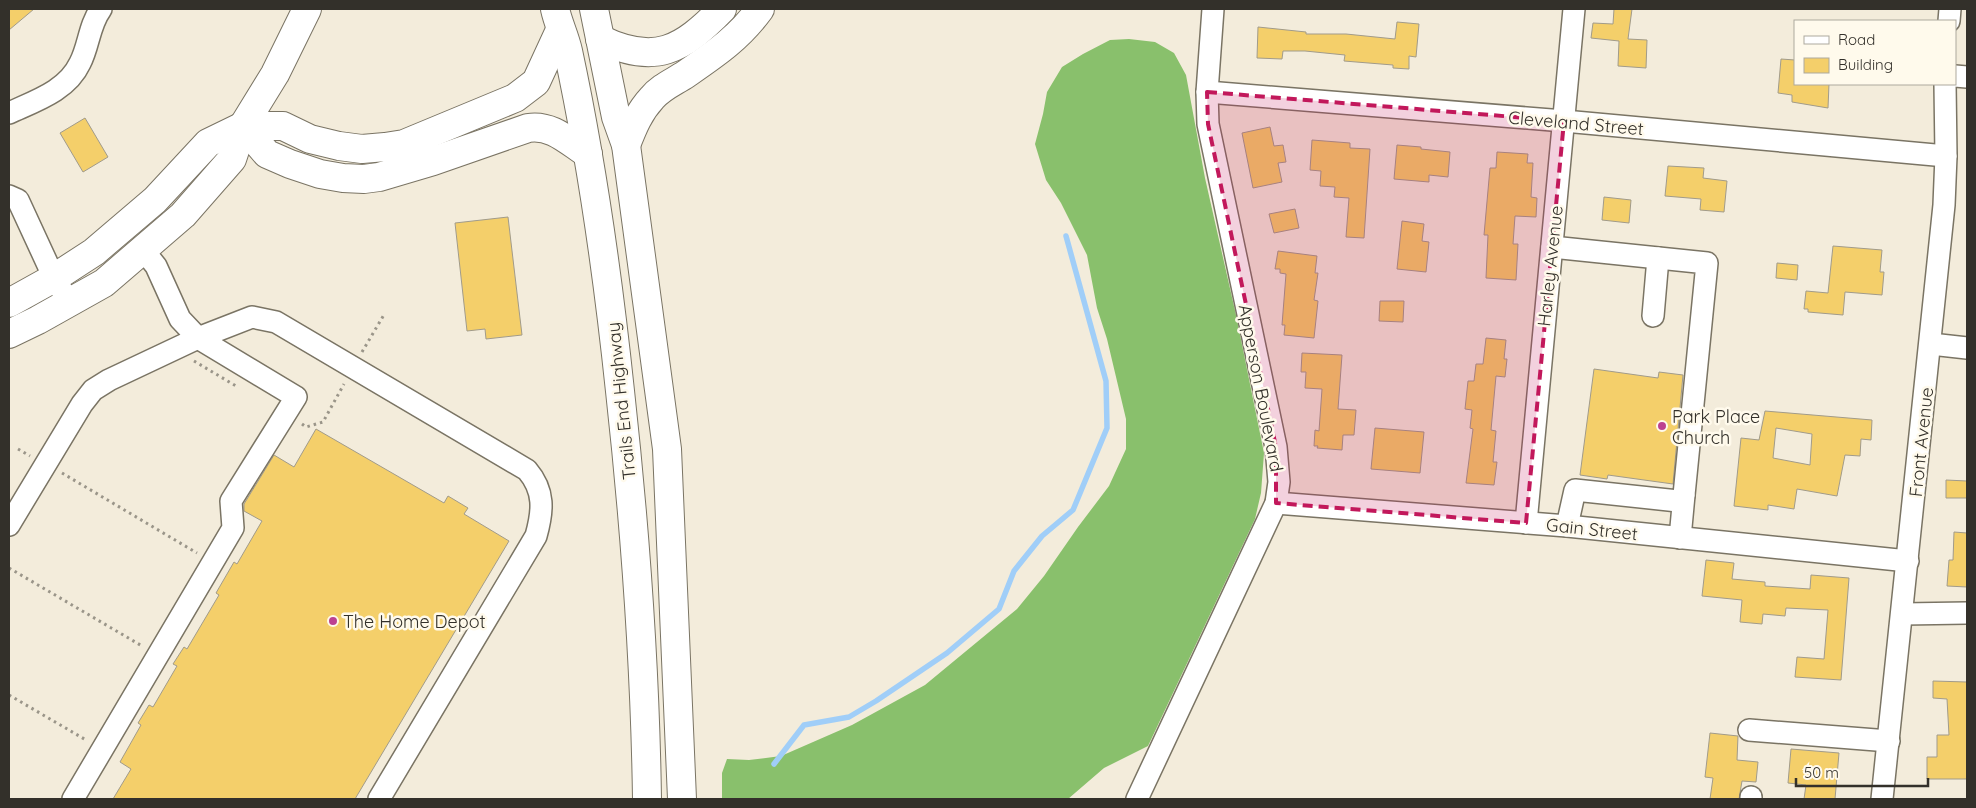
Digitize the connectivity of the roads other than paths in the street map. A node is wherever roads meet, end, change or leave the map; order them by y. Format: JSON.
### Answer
{"nodes":[{"id":1,"x":101,"y":9,"type":"edge"},
{"id":2,"x":307,"y":9,"type":"edge"},
{"id":3,"x":594,"y":9,"type":"edge"},
{"id":4,"x":722,"y":9,"type":"edge"},
{"id":5,"x":760,"y":9,"type":"edge"},
{"id":6,"x":1213,"y":9,"type":"edge"},
{"id":7,"x":1574,"y":9,"type":"edge"},
{"id":8,"x":558,"y":19,"type":"edge"},
{"id":9,"x":600,"y":39,"type":"junction"},
{"id":10,"x":1945,"y":85,"type":"edge"},
{"id":11,"x":1207,"y":92,"type":"junction"},
{"id":12,"x":9,"y":113,"type":"edge"},
{"id":13,"x":1564,"y":121,"type":"junction"},
{"id":14,"x":243,"y":126,"type":"junction"},
{"id":15,"x":626,"y":145,"type":"junction"},
{"id":16,"x":588,"y":154,"type":"junction"},
{"id":17,"x":1946,"y":156,"type":"junction"},
{"id":18,"x":9,"y":196,"type":"edge"},
{"id":19,"x":1552,"y":247,"type":"junction"},
{"id":20,"x":144,"y":250,"type":"junction"},
{"id":21,"x":1658,"y":258,"type":"junction"},
{"id":22,"x":54,"y":278,"type":"junction"},
{"id":23,"x":9,"y":302,"type":"edge"},
{"id":24,"x":70,"y":303,"type":"junction"},
{"id":25,"x":1653,"y":316,"type":"dead end"},
{"id":26,"x":9,"y":334,"type":"edge"},
{"id":27,"x":198,"y":338,"type":"junction"},
{"id":28,"x":1931,"y":344,"type":"junction"},
{"id":29,"x":1967,"y":348,"type":"edge"},
{"id":30,"x":1684,"y":495,"type":"junction"},
{"id":31,"x":1276,"y":503,"type":"junction"},
{"id":32,"x":1526,"y":523,"type":"junction"},
{"id":33,"x":9,"y":524,"type":"edge"},
{"id":34,"x":1567,"y":526,"type":"junction"},
{"id":35,"x":1680,"y":538,"type":"junction"},
{"id":36,"x":1908,"y":561,"type":"junction"},
{"id":37,"x":1967,"y":613,"type":"edge"},
{"id":38,"x":1903,"y":614,"type":"junction"},
{"id":39,"x":1749,"y":730,"type":"dead end"},
{"id":40,"x":1889,"y":741,"type":"junction"},
{"id":41,"x":73,"y":799,"type":"edge"},
{"id":42,"x":379,"y":799,"type":"edge"},
{"id":43,"x":647,"y":799,"type":"edge"},
{"id":44,"x":682,"y":799,"type":"edge"},
{"id":45,"x":1137,"y":799,"type":"edge"},
{"id":46,"x":1882,"y":799,"type":"edge"}],
"edges":[{"from":1,"to":12,"type":"street"},
{"from":2,"to":14,"type":"main road"},
{"from":3,"to":9,"type":"main road"},
{"from":4,"to":9,"type":"main road"},
{"from":5,"to":15,"type":"main road"},
{"from":6,"to":11,"type":"street","name":"Apperson Boulevard"},
{"from":7,"to":13,"type":"street","name":"Harley Avenue"},
{"from":8,"to":14,"type":"main road"},
{"from":8,"to":16,"type":"main road","name":"Trails End Highway"},
{"from":9,"to":15,"type":"main road"},
{"from":10,"to":17,"type":"street","name":"Front Avenue"},
{"from":11,"to":13,"type":"street","name":"Cleveland Street"},
{"from":11,"to":31,"type":"street","name":"Apperson Boulevard"},
{"from":13,"to":17,"type":"street","name":"Cleveland Street"},
{"from":13,"to":19,"type":"street","name":"Harley Avenue"},
{"from":14,"to":16,"type":"main road"},
{"from":14,"to":20,"type":"main road"},
{"from":14,"to":22,"type":"main road"},
{"from":15,"to":44,"type":"main road"},
{"from":16,"to":43,"type":"main road","name":"Trails End Highway"},
{"from":17,"to":28,"type":"street","name":"Front Avenue"},
{"from":18,"to":22,"type":"street"},
{"from":19,"to":21,"type":"street"},
{"from":19,"to":32,"type":"street","name":"Harley Avenue"},
{"from":20,"to":24,"type":"main road"},
{"from":20,"to":27,"type":"street"},
{"from":21,"to":25,"type":"street"},
{"from":21,"to":30,"type":"street"},
{"from":22,"to":23,"type":"main road"},
{"from":22,"to":24,"type":"street"},
{"from":24,"to":26,"type":"main road"},
{"from":27,"to":33,"type":"street"},
{"from":27,"to":41,"type":"street"},
{"from":27,"to":42,"type":"street"},
{"from":28,"to":29,"type":"street"},
{"from":28,"to":36,"type":"street","name":"Front Avenue"},
{"from":30,"to":34,"type":"street"},
{"from":30,"to":35,"type":"street"},
{"from":31,"to":32,"type":"street","name":"Gain Street"},
{"from":31,"to":45,"type":"street","name":"Apperson Boulevard"},
{"from":32,"to":34,"type":"street","name":"Gain Street"},
{"from":34,"to":35,"type":"street","name":"Gain Street"},
{"from":35,"to":36,"type":"street","name":"Gain Street"},
{"from":36,"to":38,"type":"street","name":"Front Avenue"},
{"from":37,"to":38,"type":"street"},
{"from":38,"to":40,"type":"street","name":"Front Avenue"},
{"from":39,"to":40,"type":"street"},
{"from":40,"to":46,"type":"street","name":"Front Avenue"}]}
